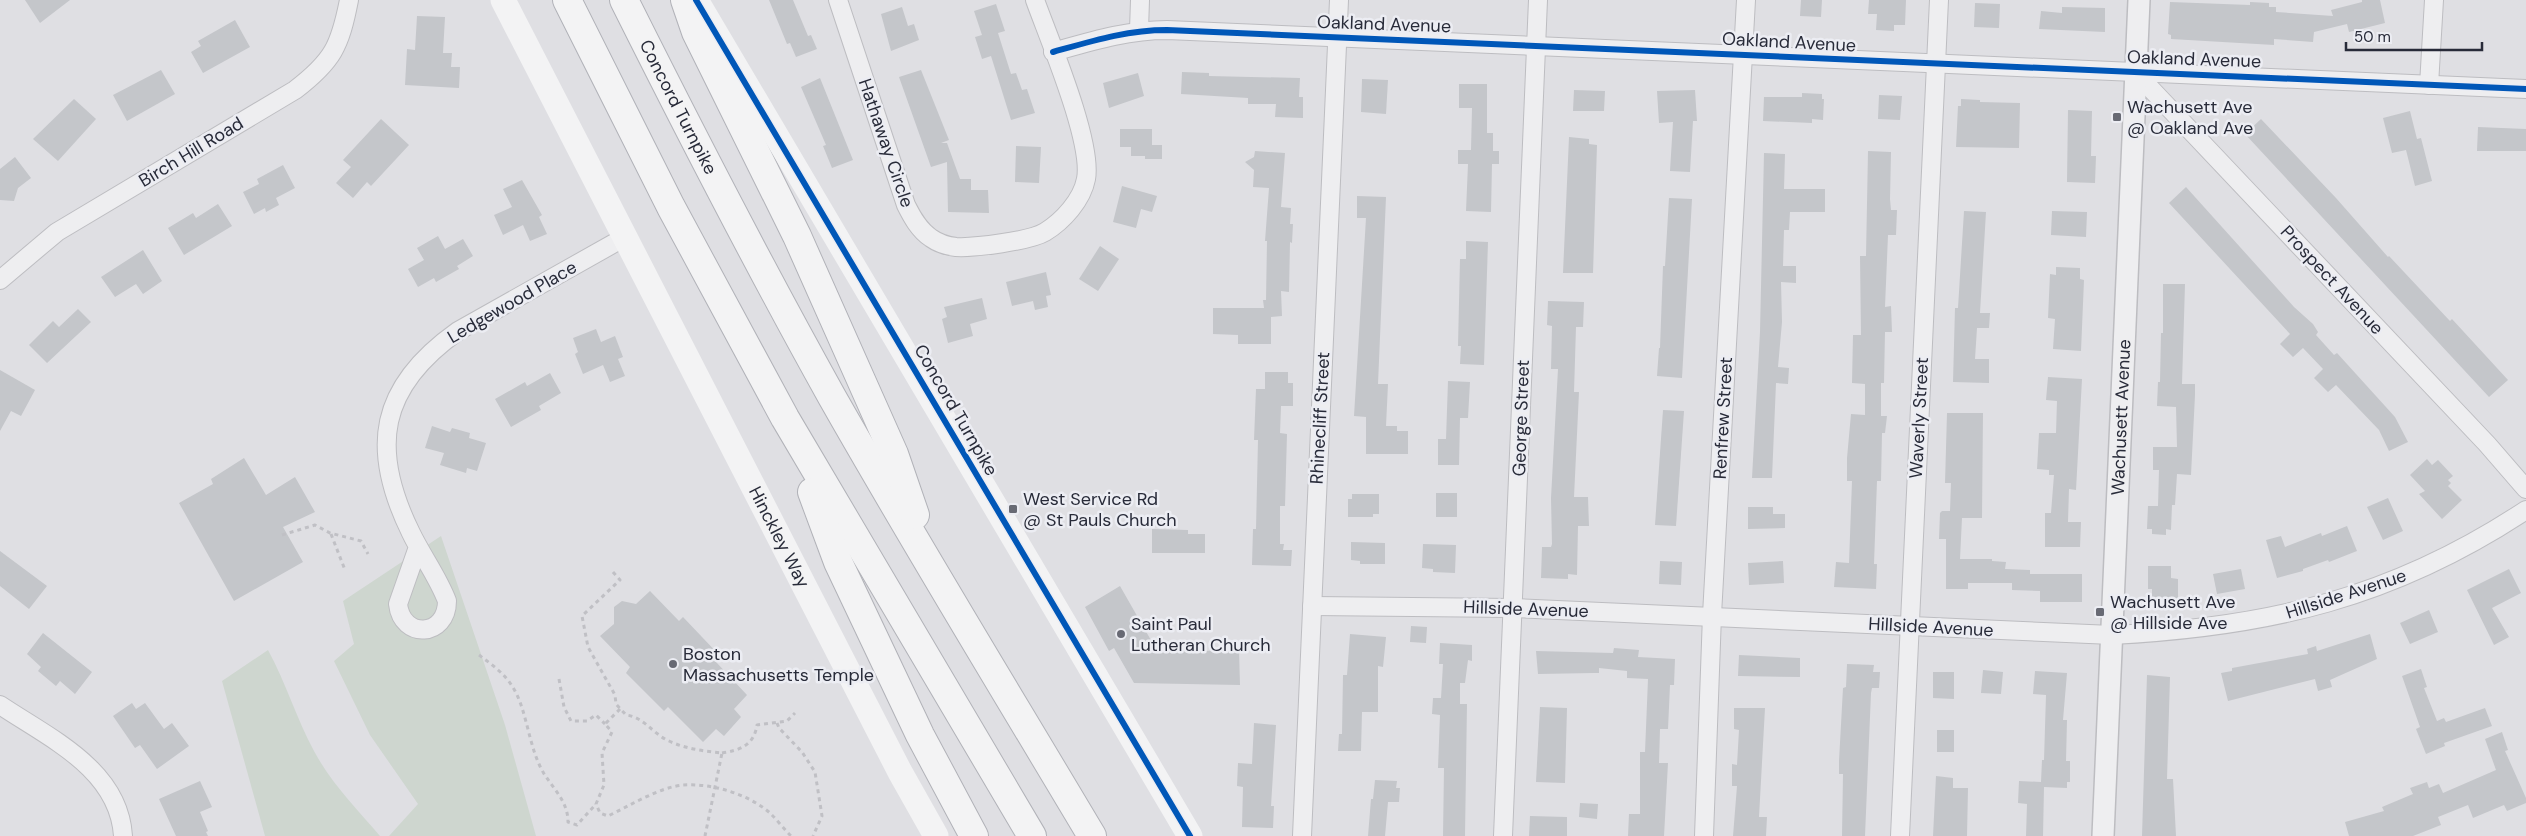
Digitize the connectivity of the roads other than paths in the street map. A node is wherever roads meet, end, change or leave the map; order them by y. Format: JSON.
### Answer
{"nodes":[{"id":1,"x":349,"y":0,"type":"edge"},
{"id":2,"x":503,"y":0,"type":"edge"},
{"id":3,"x":567,"y":0,"type":"edge"},
{"id":4,"x":624,"y":0,"type":"edge"},
{"id":5,"x":685,"y":0,"type":"edge"},
{"id":6,"x":696,"y":0,"type":"edge"},
{"id":7,"x":838,"y":0,"type":"edge"},
{"id":8,"x":1035,"y":0,"type":"edge"},
{"id":9,"x":1140,"y":0,"type":"edge"},
{"id":10,"x":1339,"y":0,"type":"edge"},
{"id":11,"x":1538,"y":0,"type":"edge"},
{"id":12,"x":1746,"y":0,"type":"edge"},
{"id":13,"x":1939,"y":0,"type":"edge"},
{"id":14,"x":2139,"y":0,"type":"edge"},
{"id":15,"x":2434,"y":0,"type":"edge"},
{"id":16,"x":1138,"y":30,"type":"junction"},
{"id":17,"x":1337,"y":37,"type":"junction"},
{"id":18,"x":1536,"y":46,"type":"junction"},
{"id":19,"x":1053,"y":52,"type":"junction"},
{"id":20,"x":1744,"y":55,"type":"junction"},
{"id":21,"x":1936,"y":63,"type":"junction"},
{"id":22,"x":2135,"y":72,"type":"junction"},
{"id":23,"x":2429,"y":85,"type":"junction"},
{"id":24,"x":2526,"y":89,"type":"edge"},
{"id":25,"x":624,"y":237,"type":"junction"},
{"id":26,"x":0,"y":280,"type":"edge"},
{"id":27,"x":785,"y":418,"type":"junction"},
{"id":28,"x":2526,"y":489,"type":"edge"},
{"id":29,"x":2526,"y":510,"type":"edge"},
{"id":30,"x":418,"y":547,"type":"dead end"},
{"id":31,"x":935,"y":573,"type":"junction"},
{"id":32,"x":1312,"y":606,"type":"junction"},
{"id":33,"x":1513,"y":608,"type":"junction"},
{"id":34,"x":1712,"y":615,"type":"junction"},
{"id":35,"x":1910,"y":627,"type":"junction"},
{"id":36,"x":2112,"y":635,"type":"junction"},
{"id":37,"x":0,"y":705,"type":"edge"},
{"id":38,"x":123,"y":836,"type":"edge"},
{"id":39,"x":936,"y":836,"type":"edge"},
{"id":40,"x":974,"y":836,"type":"edge"},
{"id":41,"x":1032,"y":836,"type":"edge"},
{"id":42,"x":1092,"y":836,"type":"edge"},
{"id":43,"x":1190,"y":836,"type":"edge"},
{"id":44,"x":1302,"y":836,"type":"edge"},
{"id":45,"x":1503,"y":836,"type":"edge"},
{"id":46,"x":1704,"y":836,"type":"edge"},
{"id":47,"x":1900,"y":836,"type":"edge"},
{"id":48,"x":2103,"y":836,"type":"edge"}],
"edges":[{"from":1,"to":26,"type":"street","name":"Birch Hill Road"},
{"from":2,"to":25,"type":"main road"},
{"from":3,"to":27,"type":"highway"},
{"from":4,"to":31,"type":"highway","name":"Concord Turnpike"},
{"from":5,"to":31,"type":"highway"},
{"from":6,"to":43,"type":"main road","name":"Concord Turnpike"},
{"from":7,"to":19,"type":"street","name":"Hathaway Circle"},
{"from":8,"to":19,"type":"street","name":"Hathaway Circle"},
{"from":9,"to":16,"type":"street"},
{"from":10,"to":17,"type":"street","name":"Rhinecliff Street"},
{"from":11,"to":18,"type":"street","name":"George Street"},
{"from":12,"to":20,"type":"street","name":"Renfrew Street"},
{"from":13,"to":21,"type":"street","name":"Waverly Street"},
{"from":14,"to":22,"type":"street","name":"Wachusett Avenue"},
{"from":15,"to":23,"type":"street"},
{"from":16,"to":17,"type":"street","name":"Oakland Avenue"},
{"from":16,"to":19,"type":"street","name":"Oakland Avenue"},
{"from":17,"to":18,"type":"street","name":"Oakland Avenue"},
{"from":17,"to":32,"type":"street","name":"Rhinecliff Street"},
{"from":18,"to":20,"type":"street","name":"Oakland Avenue"},
{"from":18,"to":33,"type":"street","name":"George Street"},
{"from":20,"to":21,"type":"street","name":"Oakland Avenue"},
{"from":20,"to":34,"type":"street","name":"Renfrew Street"},
{"from":21,"to":22,"type":"street","name":"Oakland Avenue"},
{"from":21,"to":35,"type":"street","name":"Waverly Street"},
{"from":22,"to":23,"type":"street","name":"Oakland Avenue"},
{"from":22,"to":28,"type":"street","name":"Prospect Avenue"},
{"from":22,"to":36,"type":"street","name":"Wachusett Avenue"},
{"from":23,"to":24,"type":"street","name":"Oakland Avenue"},
{"from":25,"to":30,"type":"street","name":"Ledgewood Place"},
{"from":25,"to":39,"type":"main road","name":"Hinckley Way"},
{"from":27,"to":40,"type":"highway"},
{"from":27,"to":41,"type":"highway"},
{"from":29,"to":36,"type":"street","name":"Hillside Avenue"},
{"from":31,"to":42,"type":"highway","name":"Concord Turnpike"},
{"from":32,"to":33,"type":"street","name":"Hillside Avenue"},
{"from":32,"to":44,"type":"street","name":"Rhinecliff Street"},
{"from":33,"to":34,"type":"street","name":"Hillside Avenue"},
{"from":33,"to":45,"type":"street","name":"George Street"},
{"from":34,"to":35,"type":"street","name":"Hillside Avenue"},
{"from":34,"to":46,"type":"street","name":"Renfrew Street"},
{"from":35,"to":36,"type":"street","name":"Hillside Avenue"},
{"from":35,"to":47,"type":"street","name":"Waverly Street"},
{"from":36,"to":48,"type":"street","name":"Wachusett Avenue"},
{"from":37,"to":38,"type":"street"}]}
